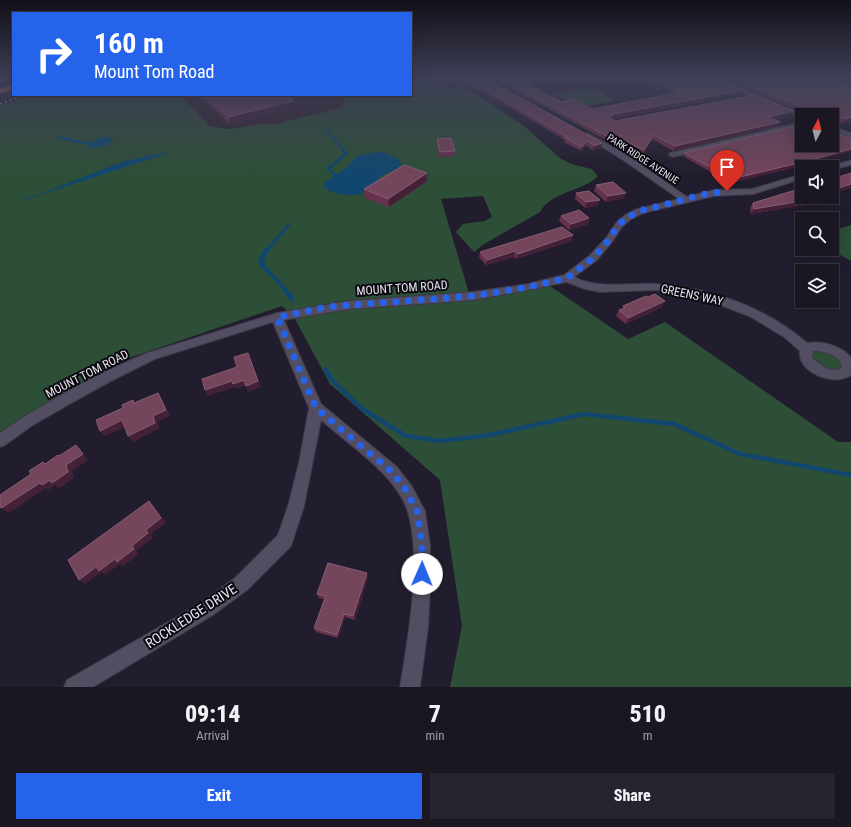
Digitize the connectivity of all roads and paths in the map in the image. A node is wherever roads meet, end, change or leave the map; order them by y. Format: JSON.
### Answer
{"nodes":[{"id":1,"x":795,"y":126,"type":"edge"},
{"id":2,"x":839,"y":131,"type":"edge"},
{"id":3,"x":582,"y":133,"type":"edge"},
{"id":4,"x":851,"y":136,"type":"edge"},
{"id":5,"x":673,"y":155,"type":"dead end"},
{"id":6,"x":851,"y":162,"type":"edge"},
{"id":7,"x":839,"y":166,"type":"edge"},
{"id":8,"x":795,"y":178,"type":"edge"},
{"id":9,"x":686,"y":200,"type":"junction"},
{"id":10,"x":567,"y":278,"type":"junction"},
{"id":11,"x":277,"y":317,"type":"junction"},
{"id":12,"x":807,"y":350,"type":"dead end"},
{"id":13,"x":316,"y":408,"type":"junction"},
{"id":14,"x":0,"y":441,"type":"edge"},
{"id":15,"x":74,"y":687,"type":"edge"},
{"id":16,"x":410,"y":687,"type":"edge"}],
"edges":[{"from":1,"to":5,"type":"street"},
{"from":2,"to":4,"type":"street"},
{"from":3,"to":9,"type":"street","name":"PARK RIDGE AVENUE"},
{"from":6,"to":7,"type":"street"},
{"from":8,"to":9,"type":"street","name":"MOUNT TOM ROAD"},
{"from":9,"to":10,"type":"street","name":"MOUNT TOM ROAD"},
{"from":10,"to":11,"type":"street","name":"MOUNT TOM ROAD"},
{"from":10,"to":12,"type":"street","name":"GREENS WAY"},
{"from":11,"to":13,"type":"street"},
{"from":11,"to":14,"type":"street","name":"MOUNT TOM ROAD"},
{"from":13,"to":15,"type":"street","name":"ROCKLEDGE DRIVE"},
{"from":13,"to":16,"type":"street"}]}
